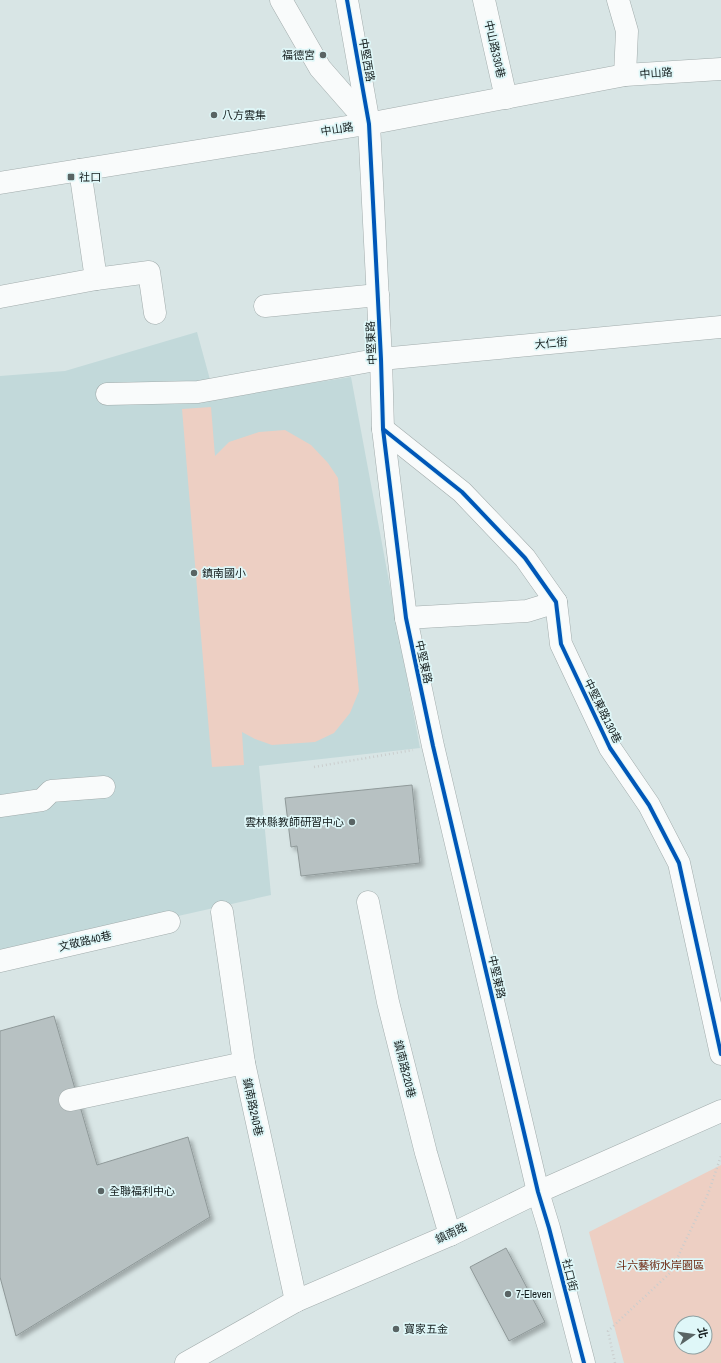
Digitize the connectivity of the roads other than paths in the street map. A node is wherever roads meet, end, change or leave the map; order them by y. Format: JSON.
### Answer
{"nodes":[{"id":1,"x":282,"y":0,"type":"edge"},
{"id":2,"x":347,"y":0,"type":"edge"},
{"id":3,"x":484,"y":0,"type":"edge"},
{"id":4,"x":618,"y":0,"type":"edge"},
{"id":5,"x":721,"y":69,"type":"edge"},
{"id":6,"x":625,"y":76,"type":"junction"},
{"id":7,"x":506,"y":98,"type":"junction"},
{"id":8,"x":368,"y":124,"type":"junction"},
{"id":9,"x":80,"y":170,"type":"junction"},
{"id":10,"x":0,"y":183,"type":"edge"},
{"id":11,"x":96,"y":279,"type":"junction"},
{"id":12,"x":378,"y":295,"type":"junction"},
{"id":13,"x":0,"y":297,"type":"edge"},
{"id":14,"x":265,"y":306,"type":"dead end"},
{"id":15,"x":155,"y":313,"type":"dead end"},
{"id":16,"x":721,"y":327,"type":"edge"},
{"id":17,"x":381,"y":359,"type":"junction"},
{"id":18,"x":107,"y":394,"type":"dead end"},
{"id":19,"x":382,"y":429,"type":"junction"},
{"id":20,"x":556,"y":602,"type":"junction"},
{"id":21,"x":406,"y":618,"type":"junction"},
{"id":22,"x":104,"y":787,"type":"dead end"},
{"id":23,"x":0,"y":806,"type":"edge"},
{"id":24,"x":368,"y":902,"type":"dead end"},
{"id":25,"x":222,"y":912,"type":"dead end"},
{"id":26,"x":169,"y":922,"type":"dead end"},
{"id":27,"x":0,"y":961,"type":"edge"},
{"id":28,"x":721,"y":1054,"type":"edge"},
{"id":29,"x":244,"y":1063,"type":"junction"},
{"id":30,"x":70,"y":1100,"type":"dead end"},
{"id":31,"x":721,"y":1111,"type":"edge"},
{"id":32,"x":538,"y":1192,"type":"junction"},
{"id":33,"x":450,"y":1235,"type":"junction"},
{"id":34,"x":296,"y":1300,"type":"junction"},
{"id":35,"x":186,"y":1363,"type":"edge"},
{"id":36,"x":584,"y":1363,"type":"edge"}],
"edges":[{"from":1,"to":8,"type":"street"},
{"from":2,"to":8,"type":"street","name":"中堅西路"},
{"from":3,"to":7,"type":"street","name":"中山路330巷"},
{"from":4,"to":6,"type":"street"},
{"from":5,"to":6,"type":"street","name":"中山路"},
{"from":6,"to":7,"type":"street","name":"中山路"},
{"from":7,"to":8,"type":"street","name":"中山路"},
{"from":8,"to":9,"type":"street","name":"中山路"},
{"from":8,"to":12,"type":"street","name":"中堅東路"},
{"from":9,"to":10,"type":"street","name":"中山路"},
{"from":9,"to":11,"type":"street"},
{"from":11,"to":13,"type":"street"},
{"from":11,"to":15,"type":"street"},
{"from":12,"to":14,"type":"street"},
{"from":12,"to":17,"type":"street","name":"中堅東路"},
{"from":16,"to":17,"type":"street","name":"大仁街"},
{"from":17,"to":18,"type":"street","name":"大仁街"},
{"from":17,"to":19,"type":"street","name":"中堅東路"},
{"from":19,"to":20,"type":"street","name":"中堅東路130巷"},
{"from":19,"to":21,"type":"street","name":"中堅東路"},
{"from":20,"to":21,"type":"street"},
{"from":20,"to":28,"type":"street","name":"中堅東路130巷"},
{"from":21,"to":32,"type":"street","name":"中堅東路"},
{"from":22,"to":23,"type":"street"},
{"from":24,"to":33,"type":"street","name":"鎮南路220巷"},
{"from":25,"to":29,"type":"street","name":"鎮南路240巷"},
{"from":26,"to":27,"type":"street","name":"文敬路40巷"},
{"from":29,"to":30,"type":"street"},
{"from":29,"to":34,"type":"street","name":"鎮南路240巷"},
{"from":31,"to":32,"type":"street","name":"鎮南路"},
{"from":32,"to":33,"type":"street","name":"鎮南路"},
{"from":32,"to":36,"type":"street","name":"社口街"},
{"from":33,"to":34,"type":"street","name":"鎮南路"},
{"from":34,"to":35,"type":"street","name":"鎮南路"}]}
